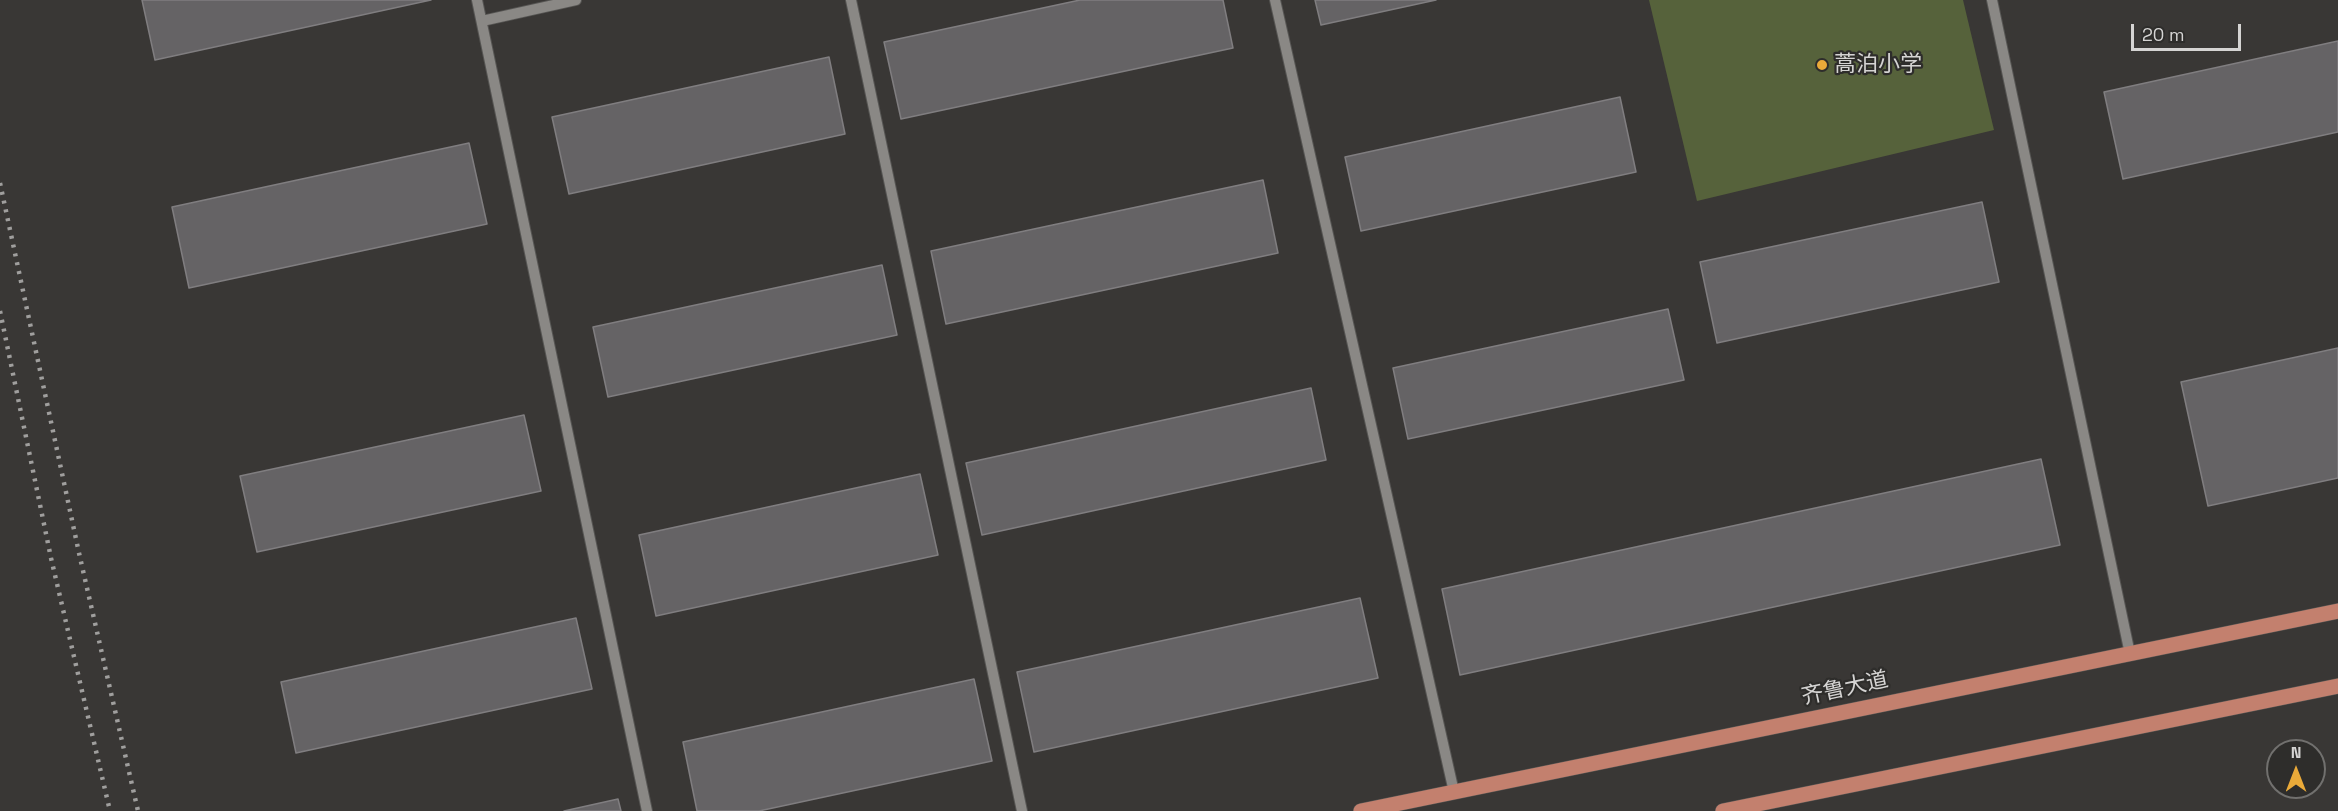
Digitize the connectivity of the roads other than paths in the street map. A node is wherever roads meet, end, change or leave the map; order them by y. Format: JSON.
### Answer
{"nodes":[{"id":1,"x":477,"y":0,"type":"edge"},
{"id":2,"x":576,"y":0,"type":"edge"},
{"id":3,"x":851,"y":0,"type":"edge"},
{"id":4,"x":1275,"y":0,"type":"edge"},
{"id":5,"x":1992,"y":0,"type":"edge"},
{"id":6,"x":482,"y":21,"type":"junction"},
{"id":7,"x":2338,"y":611,"type":"edge"},
{"id":8,"x":2130,"y":654,"type":"junction"},
{"id":9,"x":2338,"y":686,"type":"edge"},
{"id":10,"x":1454,"y":792,"type":"junction"},
{"id":11,"x":647,"y":811,"type":"edge"},
{"id":12,"x":1022,"y":811,"type":"edge"},
{"id":13,"x":1361,"y":811,"type":"edge"},
{"id":14,"x":1723,"y":811,"type":"edge"}],
"edges":[{"from":1,"to":6,"type":"street"},
{"from":2,"to":6,"type":"street"},
{"from":3,"to":12,"type":"street"},
{"from":4,"to":10,"type":"street"},
{"from":5,"to":8,"type":"street"},
{"from":6,"to":11,"type":"street"},
{"from":7,"to":8,"type":"main road","name":"齐鲁大道"},
{"from":8,"to":10,"type":"main road","name":"齐鲁大道"},
{"from":9,"to":14,"type":"main road"},
{"from":10,"to":13,"type":"main road","name":"齐鲁大道"}]}
